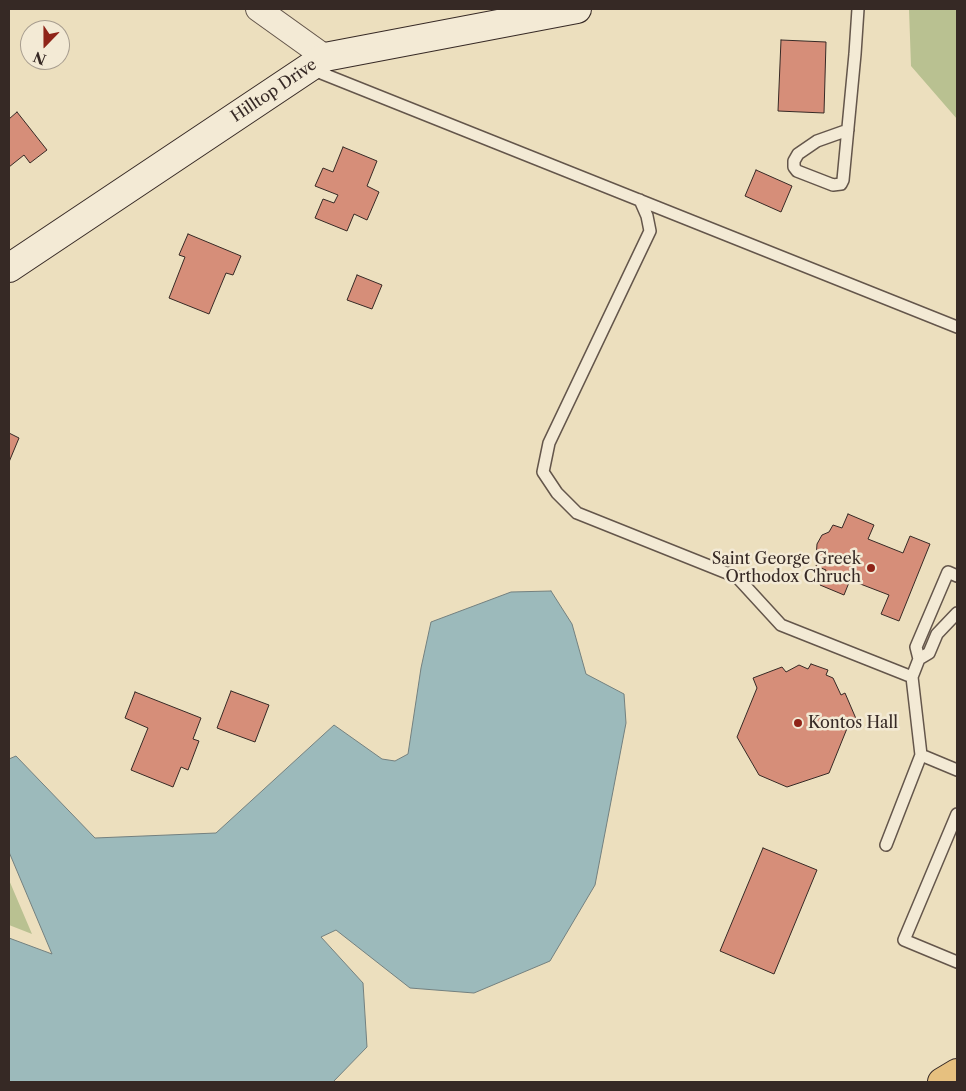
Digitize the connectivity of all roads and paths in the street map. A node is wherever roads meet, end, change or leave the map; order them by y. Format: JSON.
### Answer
{"nodes":[{"id":1,"x":258,"y":9,"type":"edge"},
{"id":2,"x":577,"y":9,"type":"edge"},
{"id":3,"x":858,"y":9,"type":"edge"},
{"id":4,"x":316,"y":62,"type":"junction"},
{"id":5,"x":848,"y":130,"type":"junction"},
{"id":6,"x":640,"y":200,"type":"junction"},
{"id":7,"x":9,"y":268,"type":"edge"},
{"id":8,"x":957,"y":327,"type":"edge"},
{"id":9,"x":957,"y":576,"type":"edge"},
{"id":10,"x":957,"y":613,"type":"edge"},
{"id":11,"x":919,"y":659,"type":"junction"},
{"id":12,"x":912,"y":677,"type":"junction"},
{"id":13,"x":921,"y":755,"type":"junction"},
{"id":14,"x":957,"y":770,"type":"edge"},
{"id":15,"x":957,"y":814,"type":"edge"},
{"id":16,"x":886,"y":845,"type":"dead end"},
{"id":17,"x":957,"y":962,"type":"edge"},
{"id":18,"x":957,"y":1073,"type":"edge"},
{"id":19,"x":942,"y":1082,"type":"edge"}],
"edges":[{"from":1,"to":4,"type":"street"},
{"from":2,"to":4,"type":"street","name":"Hilltop Drive"},
{"from":3,"to":5,"type":"lane"},
{"from":4,"to":6,"type":"lane"},
{"from":4,"to":7,"type":"street","name":"Hilltop Drive"},
{"from":5,"to":5,"type":"lane"},
{"from":6,"to":8,"type":"lane"},
{"from":6,"to":12,"type":"lane"},
{"from":9,"to":11,"type":"lane"},
{"from":10,"to":11,"type":"lane"},
{"from":11,"to":12,"type":"lane"},
{"from":12,"to":13,"type":"lane"},
{"from":13,"to":14,"type":"lane"},
{"from":13,"to":16,"type":"lane"},
{"from":15,"to":17,"type":"lane"},
{"from":18,"to":19,"type":"main road"}]}
